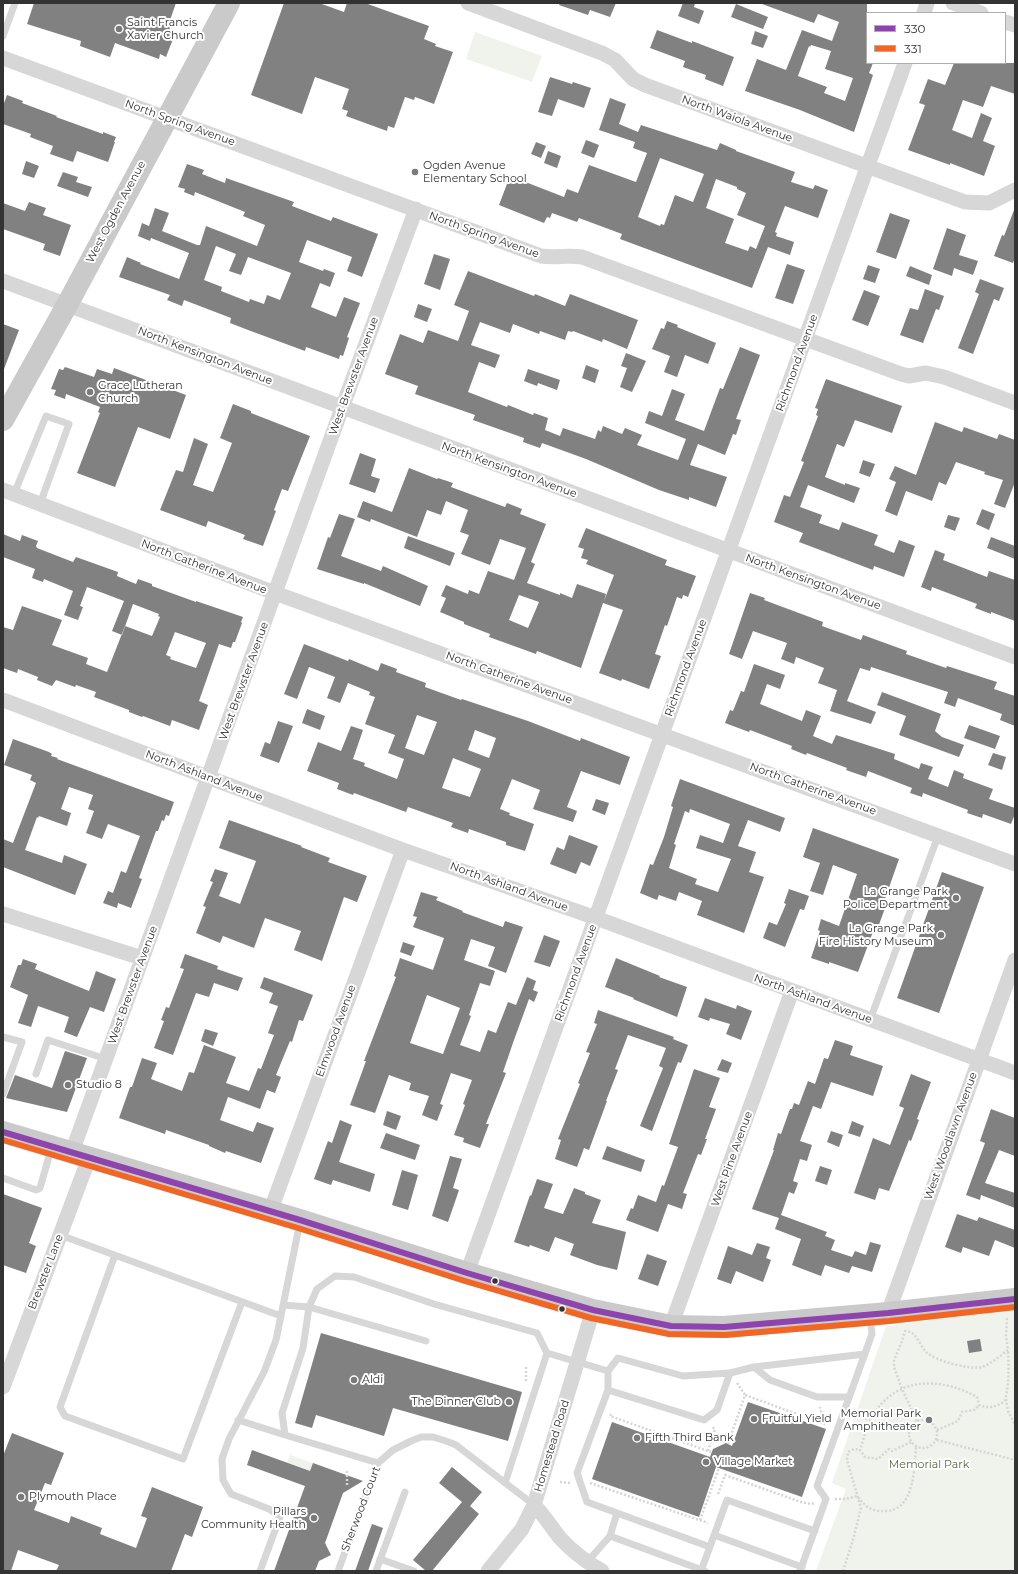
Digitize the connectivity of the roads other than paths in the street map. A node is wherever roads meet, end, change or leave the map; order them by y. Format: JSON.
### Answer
{"nodes":[{"id":1,"x":15,"y":3,"type":"edge"},
{"id":2,"x":228,"y":3,"type":"edge"},
{"id":3,"x":953,"y":3,"type":"edge"},
{"id":4,"x":477,"y":5,"type":"edge"},
{"id":5,"x":978,"y":12,"type":"edge"},
{"id":6,"x":3,"y":36,"type":"edge"},
{"id":7,"x":3,"y":58,"type":"edge"},
{"id":8,"x":905,"y":64,"type":"edge"},
{"id":9,"x":166,"y":118,"type":"junction"},
{"id":10,"x":868,"y":166,"type":"junction"},
{"id":11,"x":1015,"y":190,"type":"edge"},
{"id":12,"x":416,"y":210,"type":"junction"},
{"id":13,"x":3,"y":281,"type":"edge"},
{"id":14,"x":67,"y":305,"type":"junction"},
{"id":15,"x":806,"y":340,"type":"junction"},
{"id":16,"x":1015,"y":403,"type":"edge"},
{"id":17,"x":342,"y":408,"type":"junction"},
{"id":18,"x":3,"y":420,"type":"edge"},
{"id":19,"x":8,"y":492,"type":"edge"},
{"id":20,"x":40,"y":504,"type":"junction"},
{"id":21,"x":729,"y":551,"type":"junction"},
{"id":22,"x":275,"y":594,"type":"junction"},
{"id":23,"x":1015,"y":657,"type":"edge"},
{"id":24,"x":3,"y":700,"type":"edge"},
{"id":25,"x":662,"y":734,"type":"junction"},
{"id":26,"x":208,"y":778,"type":"junction"},
{"id":27,"x":938,"y":836,"type":"junction"},
{"id":28,"x":403,"y":850,"type":"junction"},
{"id":29,"x":1015,"y":864,"type":"edge"},
{"id":30,"x":3,"y":914,"type":"edge"},
{"id":31,"x":596,"y":918,"type":"junction"},
{"id":32,"x":142,"y":958,"type":"junction"},
{"id":33,"x":1015,"y":960,"type":"edge"},
{"id":34,"x":792,"y":991,"type":"junction"},
{"id":35,"x":870,"y":1020,"type":"junction"},
{"id":36,"x":3,"y":1037,"type":"edge"},
{"id":37,"x":106,"y":1059,"type":"junction"},
{"id":38,"x":978,"y":1060,"type":"junction"},
{"id":39,"x":1015,"y":1073,"type":"edge"},
{"id":40,"x":36,"y":1074,"type":"dead end"},
{"id":41,"x":3,"y":1094,"type":"edge"},
{"id":42,"x":3,"y":1132,"type":"edge"},
{"id":43,"x":52,"y":1147,"type":"junction"},
{"id":44,"x":81,"y":1155,"type":"junction"},
{"id":45,"x":3,"y":1178,"type":"edge"},
{"id":46,"x":270,"y":1212,"type":"junction"},
{"id":47,"x":300,"y":1220,"type":"junction"},
{"id":48,"x":60,"y":1235,"type":"junction"},
{"id":49,"x":115,"y":1255,"type":"junction"},
{"id":50,"x":467,"y":1273,"type":"junction"},
{"id":51,"x":1011,"y":1300,"type":"edge"},
{"id":52,"x":242,"y":1302,"type":"junction"},
{"id":53,"x":283,"y":1305,"type":"junction"},
{"id":54,"x":309,"y":1306,"type":"junction"},
{"id":55,"x":593,"y":1310,"type":"junction"},
{"id":56,"x":879,"y":1314,"type":"junction"},
{"id":57,"x":281,"y":1316,"type":"junction"},
{"id":58,"x":677,"y":1326,"type":"junction"},
{"id":59,"x":426,"y":1341,"type":"dead end"},
{"id":60,"x":547,"y":1353,"type":"junction"},
{"id":61,"x":864,"y":1354,"type":"junction"},
{"id":62,"x":577,"y":1362,"type":"junction"},
{"id":63,"x":754,"y":1367,"type":"junction"},
{"id":64,"x":608,"y":1371,"type":"junction"},
{"id":65,"x":730,"y":1373,"type":"junction"},
{"id":66,"x":3,"y":1387,"type":"edge"},
{"id":67,"x":608,"y":1390,"type":"junction"},
{"id":68,"x":849,"y":1397,"type":"junction"},
{"id":69,"x":238,"y":1420,"type":"junction"},
{"id":70,"x":285,"y":1435,"type":"junction"},
{"id":71,"x":378,"y":1463,"type":"junction"},
{"id":72,"x":506,"y":1483,"type":"junction"},
{"id":73,"x":405,"y":1492,"type":"dead end"},
{"id":74,"x":534,"y":1505,"type":"junction"},
{"id":75,"x":617,"y":1513,"type":"junction"},
{"id":76,"x":815,"y":1531,"type":"junction"},
{"id":77,"x":714,"y":1535,"type":"junction"},
{"id":78,"x":610,"y":1536,"type":"junction"},
{"id":79,"x":710,"y":1547,"type":"junction"},
{"id":80,"x":380,"y":1559,"type":"junction"},
{"id":81,"x":588,"y":1561,"type":"junction"},
{"id":82,"x":801,"y":1569,"type":"edge"},
{"id":83,"x":260,"y":1571,"type":"edge"},
{"id":84,"x":338,"y":1571,"type":"edge"},
{"id":85,"x":376,"y":1571,"type":"edge"},
{"id":86,"x":414,"y":1571,"type":"edge"},
{"id":87,"x":488,"y":1571,"type":"edge"},
{"id":88,"x":602,"y":1571,"type":"edge"},
{"id":89,"x":703,"y":1571,"type":"edge"}],
"edges":[{"from":1,"to":6,"type":"lane"},
{"from":2,"to":9,"type":"main road","name":"West Ogden Avenue"},
{"from":3,"to":5,"type":"street"},
{"from":4,"to":10,"type":"street","name":"North Waiola Avenue"},
{"from":7,"to":9,"type":"street","name":"North Spring Avenue"},
{"from":8,"to":10,"type":"street","name":"Richmond Avenue"},
{"from":9,"to":12,"type":"street","name":"North Spring Avenue"},
{"from":9,"to":14,"type":"main road","name":"West Ogden Avenue"},
{"from":10,"to":11,"type":"street","name":"North Waiola Avenue"},
{"from":10,"to":15,"type":"street","name":"Richmond Avenue"},
{"from":12,"to":15,"type":"street","name":"North Spring Avenue"},
{"from":12,"to":17,"type":"street","name":"West Brewster Avenue"},
{"from":13,"to":14,"type":"street","name":"North Kensington Avenue"},
{"from":14,"to":17,"type":"street","name":"North Kensington Avenue"},
{"from":14,"to":18,"type":"main road","name":"West Ogden Avenue"},
{"from":15,"to":16,"type":"street","name":"North Spring Avenue"},
{"from":15,"to":21,"type":"street","name":"Richmond Avenue"},
{"from":17,"to":21,"type":"street","name":"North Kensington Avenue"},
{"from":17,"to":22,"type":"street","name":"West Brewster Avenue"},
{"from":19,"to":20,"type":"street","name":"North Catherine Avenue"},
{"from":19,"to":20,"type":"lane"},
{"from":20,"to":22,"type":"street","name":"North Catherine Avenue"},
{"from":21,"to":23,"type":"street","name":"North Kensington Avenue"},
{"from":21,"to":25,"type":"street","name":"Richmond Avenue"},
{"from":22,"to":25,"type":"street","name":"North Catherine Avenue"},
{"from":22,"to":26,"type":"street","name":"West Brewster Avenue"},
{"from":24,"to":26,"type":"street","name":"North Ashland Avenue"},
{"from":25,"to":27,"type":"street","name":"North Catherine Avenue"},
{"from":25,"to":31,"type":"street","name":"Richmond Avenue"},
{"from":26,"to":28,"type":"street","name":"North Ashland Avenue"},
{"from":26,"to":32,"type":"street","name":"West Brewster Avenue"},
{"from":27,"to":29,"type":"street","name":"North Catherine Avenue"},
{"from":27,"to":35,"type":"lane"},
{"from":28,"to":31,"type":"street","name":"North Ashland Avenue"},
{"from":28,"to":46,"type":"street","name":"Elmwood Avenue"},
{"from":30,"to":32,"type":"street"},
{"from":31,"to":34,"type":"street","name":"North Ashland Avenue"},
{"from":31,"to":50,"type":"street","name":"Richmond Avenue"},
{"from":32,"to":37,"type":"street","name":"West Brewster Avenue"},
{"from":33,"to":38,"type":"street","name":"West Woodlawn Avenue"},
{"from":34,"to":35,"type":"street","name":"North Ashland Avenue"},
{"from":34,"to":58,"type":"street","name":"West Pine Avenue"},
{"from":35,"to":38,"type":"street","name":"North Ashland Avenue"},
{"from":36,"to":41,"type":"lane"},
{"from":37,"to":40,"type":"lane"},
{"from":37,"to":44,"type":"street","name":"West Brewster Avenue"},
{"from":38,"to":39,"type":"street","name":"North Ashland Avenue"},
{"from":38,"to":56,"type":"street","name":"West Woodlawn Avenue"},
{"from":42,"to":43,"type":"main road"},
{"from":43,"to":44,"type":"main road"},
{"from":43,"to":45,"type":"lane"},
{"from":44,"to":46,"type":"main road"},
{"from":44,"to":48,"type":"street","name":"Brewster Lane"},
{"from":46,"to":47,"type":"main road"},
{"from":47,"to":50,"type":"main road"},
{"from":47,"to":53,"type":"lane"},
{"from":48,"to":49,"type":"lane"},
{"from":48,"to":66,"type":"street","name":"Brewster Lane"},
{"from":49,"to":52,"type":"lane"},
{"from":49,"to":52,"type":"lane"},
{"from":50,"to":55,"type":"main road"},
{"from":51,"to":56,"type":"main road"},
{"from":52,"to":57,"type":"lane"},
{"from":53,"to":54,"type":"lane"},
{"from":53,"to":57,"type":"lane"},
{"from":54,"to":59,"type":"lane"},
{"from":54,"to":60,"type":"lane"},
{"from":54,"to":70,"type":"lane"},
{"from":55,"to":58,"type":"main road"},
{"from":55,"to":62,"type":"street","name":"Homestead Road"},
{"from":56,"to":58,"type":"main road"},
{"from":56,"to":61,"type":"lane"},
{"from":57,"to":69,"type":"lane"},
{"from":60,"to":62,"type":"lane"},
{"from":60,"to":72,"type":"lane"},
{"from":61,"to":63,"type":"lane"},
{"from":61,"to":68,"type":"lane"},
{"from":62,"to":64,"type":"lane"},
{"from":62,"to":74,"type":"street","name":"Homestead Road"},
{"from":63,"to":65,"type":"lane"},
{"from":63,"to":68,"type":"lane"},
{"from":64,"to":65,"type":"lane"},
{"from":64,"to":67,"type":"lane"},
{"from":65,"to":67,"type":"lane"},
{"from":67,"to":75,"type":"lane"},
{"from":68,"to":76,"type":"lane"},
{"from":69,"to":70,"type":"lane"},
{"from":69,"to":83,"type":"lane"},
{"from":70,"to":71,"type":"lane"},
{"from":71,"to":72,"type":"lane","name":"Sherwood Court"},
{"from":71,"to":84,"type":"lane","name":"Sherwood Court"},
{"from":72,"to":74,"type":"lane","name":"Sherwood Court"},
{"from":73,"to":80,"type":"lane"},
{"from":74,"to":81,"type":"street"},
{"from":74,"to":87,"type":"street","name":"Homestead Road"},
{"from":75,"to":78,"type":"lane"},
{"from":75,"to":79,"type":"lane"},
{"from":76,"to":77,"type":"lane"},
{"from":76,"to":82,"type":"lane"},
{"from":77,"to":79,"type":"lane"},
{"from":77,"to":82,"type":"lane"},
{"from":78,"to":81,"type":"lane"},
{"from":78,"to":89,"type":"lane"},
{"from":79,"to":89,"type":"lane"},
{"from":80,"to":85,"type":"lane"},
{"from":80,"to":86,"type":"lane"},
{"from":81,"to":88,"type":"street"}]}
